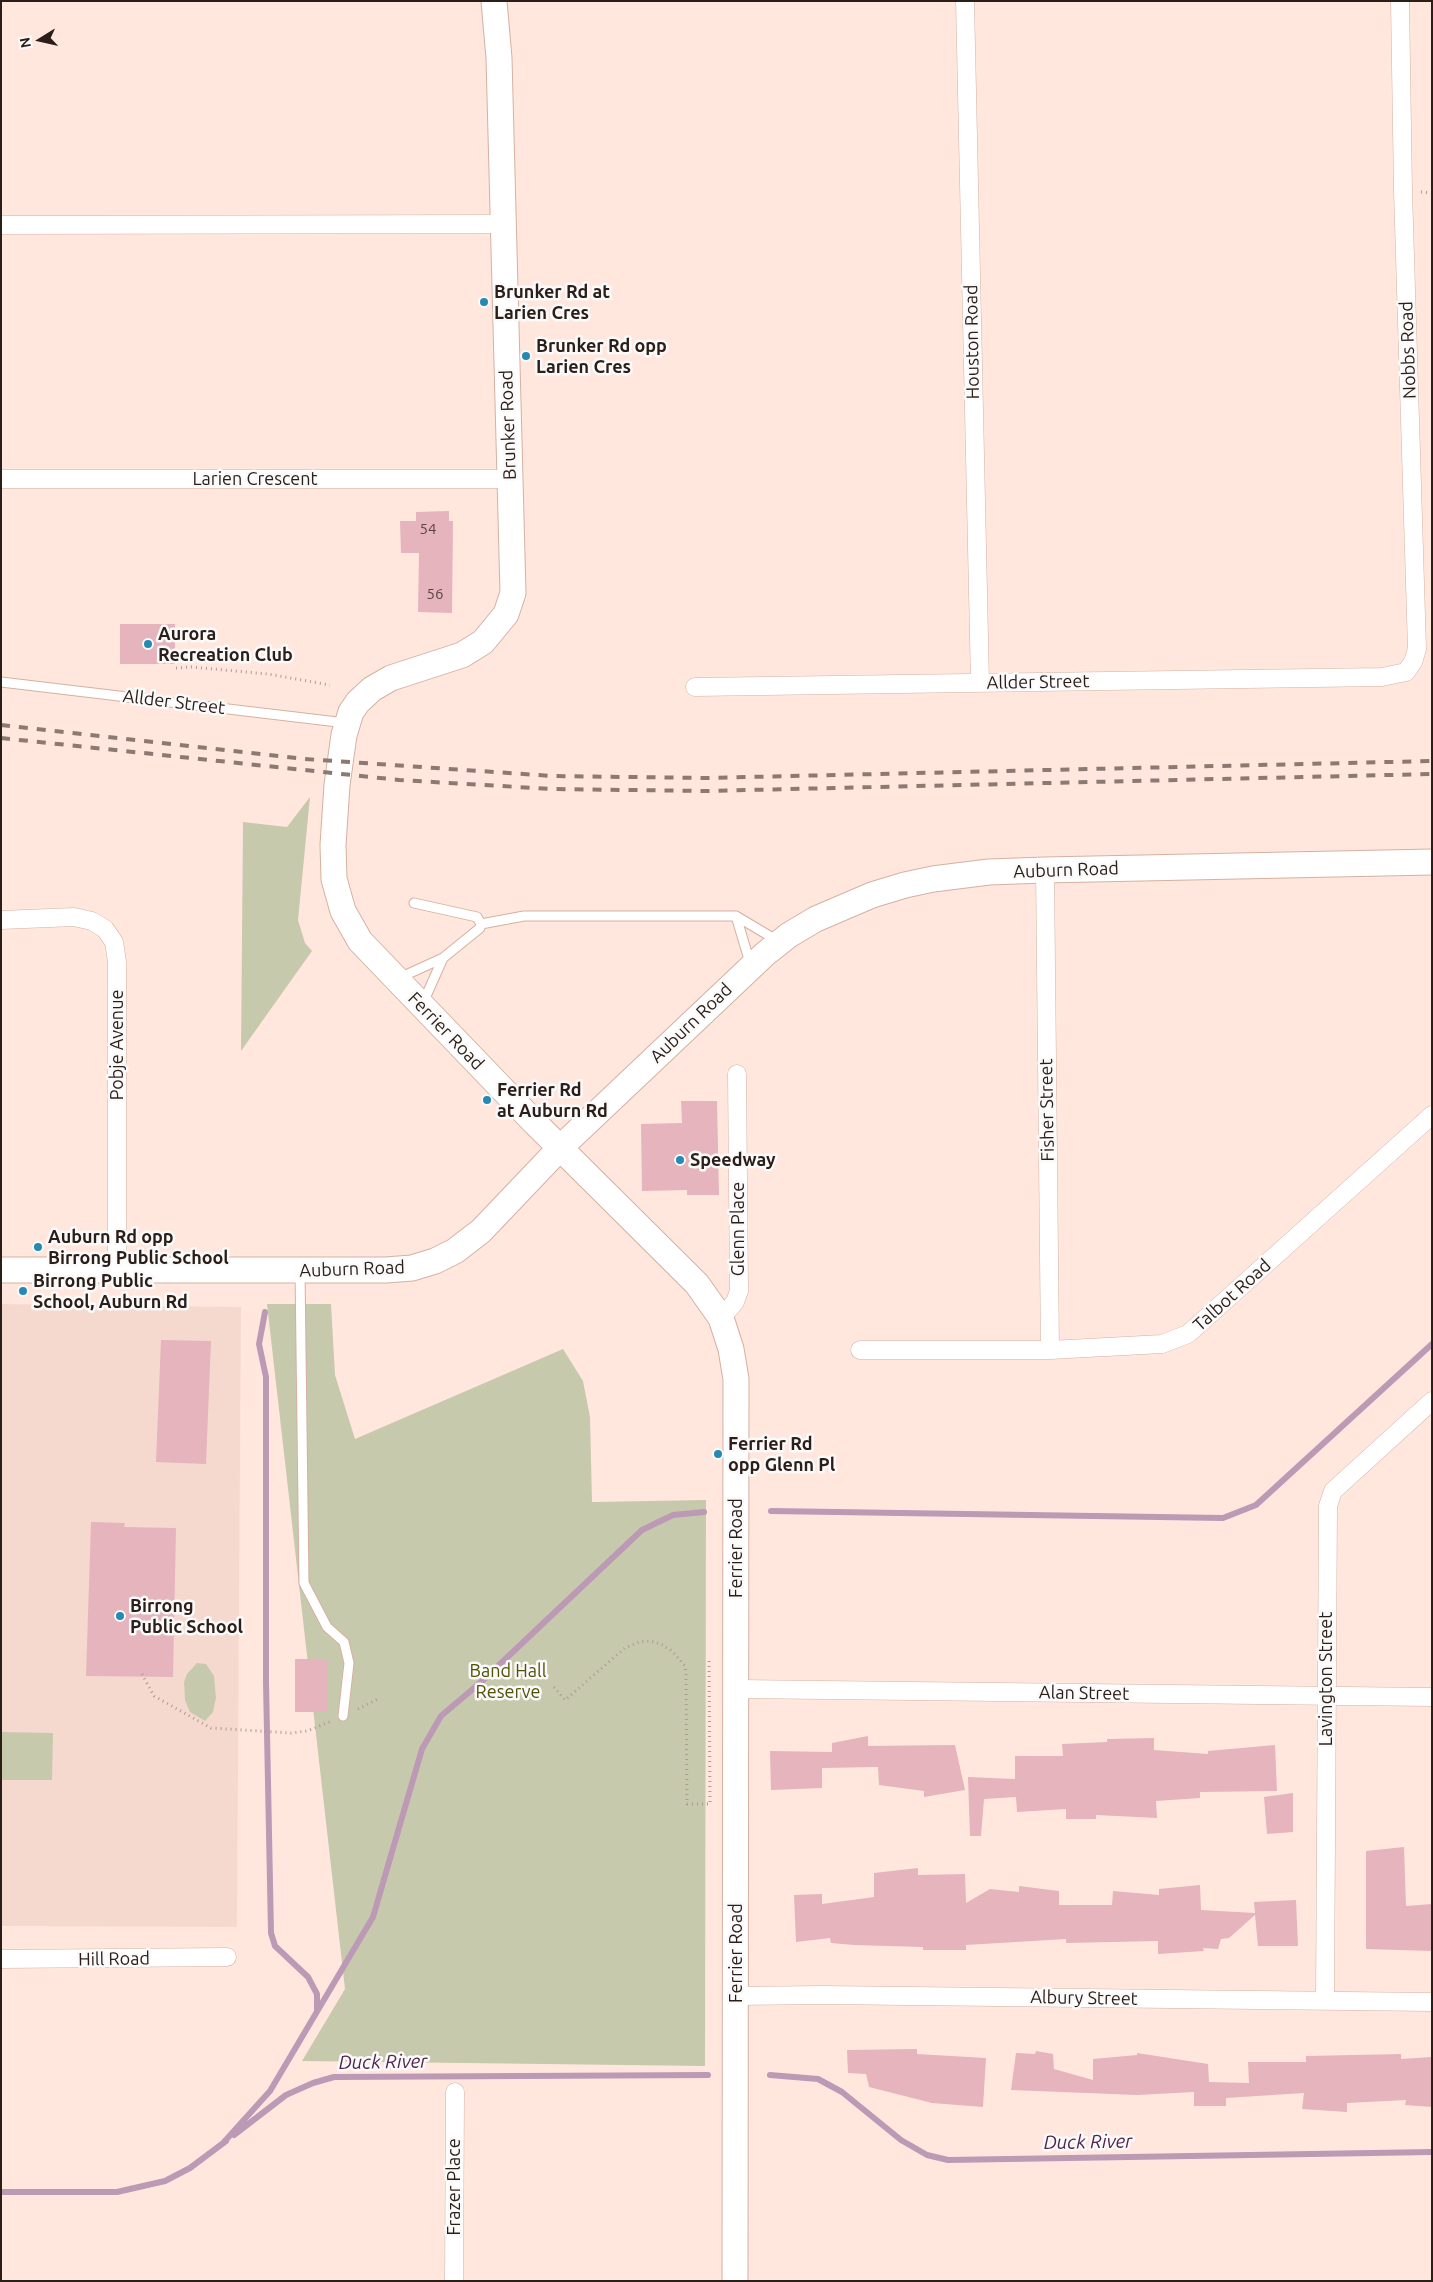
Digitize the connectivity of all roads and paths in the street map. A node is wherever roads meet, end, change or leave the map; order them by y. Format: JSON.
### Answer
{"nodes":[{"id":1,"x":486,"y":1,"type":"edge"},
{"id":2,"x":494,"y":1,"type":"edge"},
{"id":3,"x":504,"y":1,"type":"edge"},
{"id":4,"x":965,"y":1,"type":"edge"},
{"id":5,"x":1400,"y":1,"type":"edge"},
{"id":6,"x":499,"y":58,"type":"junction"},
{"id":7,"x":502,"y":224,"type":"junction"},
{"id":8,"x":1,"y":225,"type":"edge"},
{"id":9,"x":510,"y":478,"type":"junction"},
{"id":10,"x":1,"y":479,"type":"edge"},
{"id":11,"x":176,"y":668,"type":"dead end"},
{"id":12,"x":1382,"y":677,"type":"joint"},
{"id":13,"x":1,"y":682,"type":"edge"},
{"id":14,"x":980,"y":683,"type":"junction"},
{"id":15,"x":330,"y":685,"type":"dead end"},
{"id":16,"x":695,"y":687,"type":"dead end"},
{"id":17,"x":352,"y":713,"type":"junction"},
{"id":18,"x":1432,"y":862,"type":"edge"},
{"id":19,"x":1044,"y":870,"type":"junction"},
{"id":20,"x":414,"y":903,"type":"dead end"},
{"id":21,"x":736,"y":916,"type":"junction"},
{"id":22,"x":1,"y":920,"type":"edge"},
{"id":23,"x":481,"y":924,"type":"junction"},
{"id":24,"x":779,"y":942,"type":"junction"},
{"id":25,"x":443,"y":958,"type":"junction"},
{"id":26,"x":751,"y":966,"type":"junction"},
{"id":27,"x":396,"y":980,"type":"junction"},
{"id":28,"x":422,"y":1006,"type":"junction"},
{"id":29,"x":737,"y":1074,"type":"dead end"},
{"id":30,"x":1432,"y":1115,"type":"edge"},
{"id":31,"x":561,"y":1147,"type":"junction"},
{"id":32,"x":1,"y":1270,"type":"edge"},
{"id":33,"x":117,"y":1270,"type":"junction"},
{"id":34,"x":300,"y":1271,"type":"junction"},
{"id":35,"x":721,"y":1318,"type":"junction"},
{"id":36,"x":860,"y":1350,"type":"dead end"},
{"id":37,"x":1050,"y":1350,"type":"junction"},
{"id":38,"x":1432,"y":1401,"type":"edge"},
{"id":39,"x":709,"y":1658,"type":"dead end"},
{"id":40,"x":142,"y":1674,"type":"dead end"},
{"id":41,"x":554,"y":1687,"type":"dead end"},
{"id":42,"x":737,"y":1689,"type":"junction"},
{"id":43,"x":1325,"y":1695,"type":"junction"},
{"id":44,"x":1432,"y":1697,"type":"edge"},
{"id":45,"x":343,"y":1716,"type":"dead end"},
{"id":46,"x":291,"y":1733,"type":"dead end"},
{"id":47,"x":227,"y":1957,"type":"dead end"},
{"id":48,"x":1,"y":1959,"type":"edge"},
{"id":49,"x":735,"y":1996,"type":"junction"},
{"id":50,"x":1325,"y":2001,"type":"junction"},
{"id":51,"x":1432,"y":2002,"type":"edge"},
{"id":52,"x":455,"y":2092,"type":"dead end"},
{"id":53,"x":454,"y":2281,"type":"edge"},
{"id":54,"x":735,"y":2281,"type":"edge"}],
"edges":[{"from":1,"to":6,"type":"main road"},
{"from":2,"to":6,"type":"main road","name":"Brunker Road"},
{"from":3,"to":6,"type":"main road","name":"Brunker Road"},
{"from":4,"to":14,"type":"street","name":"Houston Road"},
{"from":5,"to":12,"type":"street","name":"Nobbs Road"},
{"from":6,"to":7,"type":"main road","name":"Brunker Road"},
{"from":7,"to":8,"type":"street"},
{"from":7,"to":9,"type":"main road","name":"Brunker Road"},
{"from":9,"to":10,"type":"street","name":"Larien Crescent"},
{"from":9,"to":17,"type":"main road","name":"Brunker Road"},
{"from":11,"to":15,"type":"path"},
{"from":12,"to":14,"type":"street","name":"Allder Street"},
{"from":13,"to":17,"type":"lane","name":"Allder Street"},
{"from":14,"to":16,"type":"street","name":"Allder Street"},
{"from":17,"to":27,"type":"main road","name":"Ferrier Road"},
{"from":18,"to":19,"type":"main road","name":"Auburn Road"},
{"from":19,"to":24,"type":"main road","name":"Auburn Road"},
{"from":19,"to":37,"type":"street","name":"Fisher Street"},
{"from":20,"to":23,"type":"lane"},
{"from":21,"to":23,"type":"lane"},
{"from":21,"to":24,"type":"lane"},
{"from":21,"to":26,"type":"lane"},
{"from":22,"to":33,"type":"street","name":"Pobje Avenue"},
{"from":23,"to":25,"type":"lane"},
{"from":24,"to":26,"type":"main road","name":"Auburn Road"},
{"from":25,"to":27,"type":"lane"},
{"from":25,"to":28,"type":"lane"},
{"from":26,"to":31,"type":"main road","name":"Auburn Road"},
{"from":27,"to":28,"type":"main road","name":"Ferrier Road"},
{"from":28,"to":31,"type":"main road","name":"Ferrier Road"},
{"from":29,"to":35,"type":"street","name":"Glenn Place"},
{"from":30,"to":37,"type":"street","name":"Talbot Road"},
{"from":31,"to":34,"type":"main road","name":"Auburn Road"},
{"from":31,"to":35,"type":"main road","name":"Ferrier Road"},
{"from":32,"to":33,"type":"main road","name":"Auburn Road"},
{"from":33,"to":34,"type":"main road","name":"Auburn Road"},
{"from":34,"to":45,"type":"lane"},
{"from":35,"to":42,"type":"main road","name":"Ferrier Road"},
{"from":36,"to":37,"type":"street","name":"Talbot Road"},
{"from":38,"to":43,"type":"street","name":"Lavington Street"},
{"from":39,"to":41,"type":"path"},
{"from":40,"to":46,"type":"path"},
{"from":42,"to":43,"type":"street","name":"Alan Street"},
{"from":42,"to":49,"type":"main road","name":"Ferrier Road"},
{"from":43,"to":44,"type":"street","name":"Alan Street"},
{"from":43,"to":50,"type":"street","name":"Lavington Street"},
{"from":47,"to":48,"type":"street","name":"Hill Road"},
{"from":49,"to":50,"type":"street","name":"Albury Street"},
{"from":49,"to":54,"type":"main road","name":"Ferrier Road"},
{"from":50,"to":51,"type":"street","name":"Albury Street"},
{"from":52,"to":53,"type":"street","name":"Frazer Place"}]}
